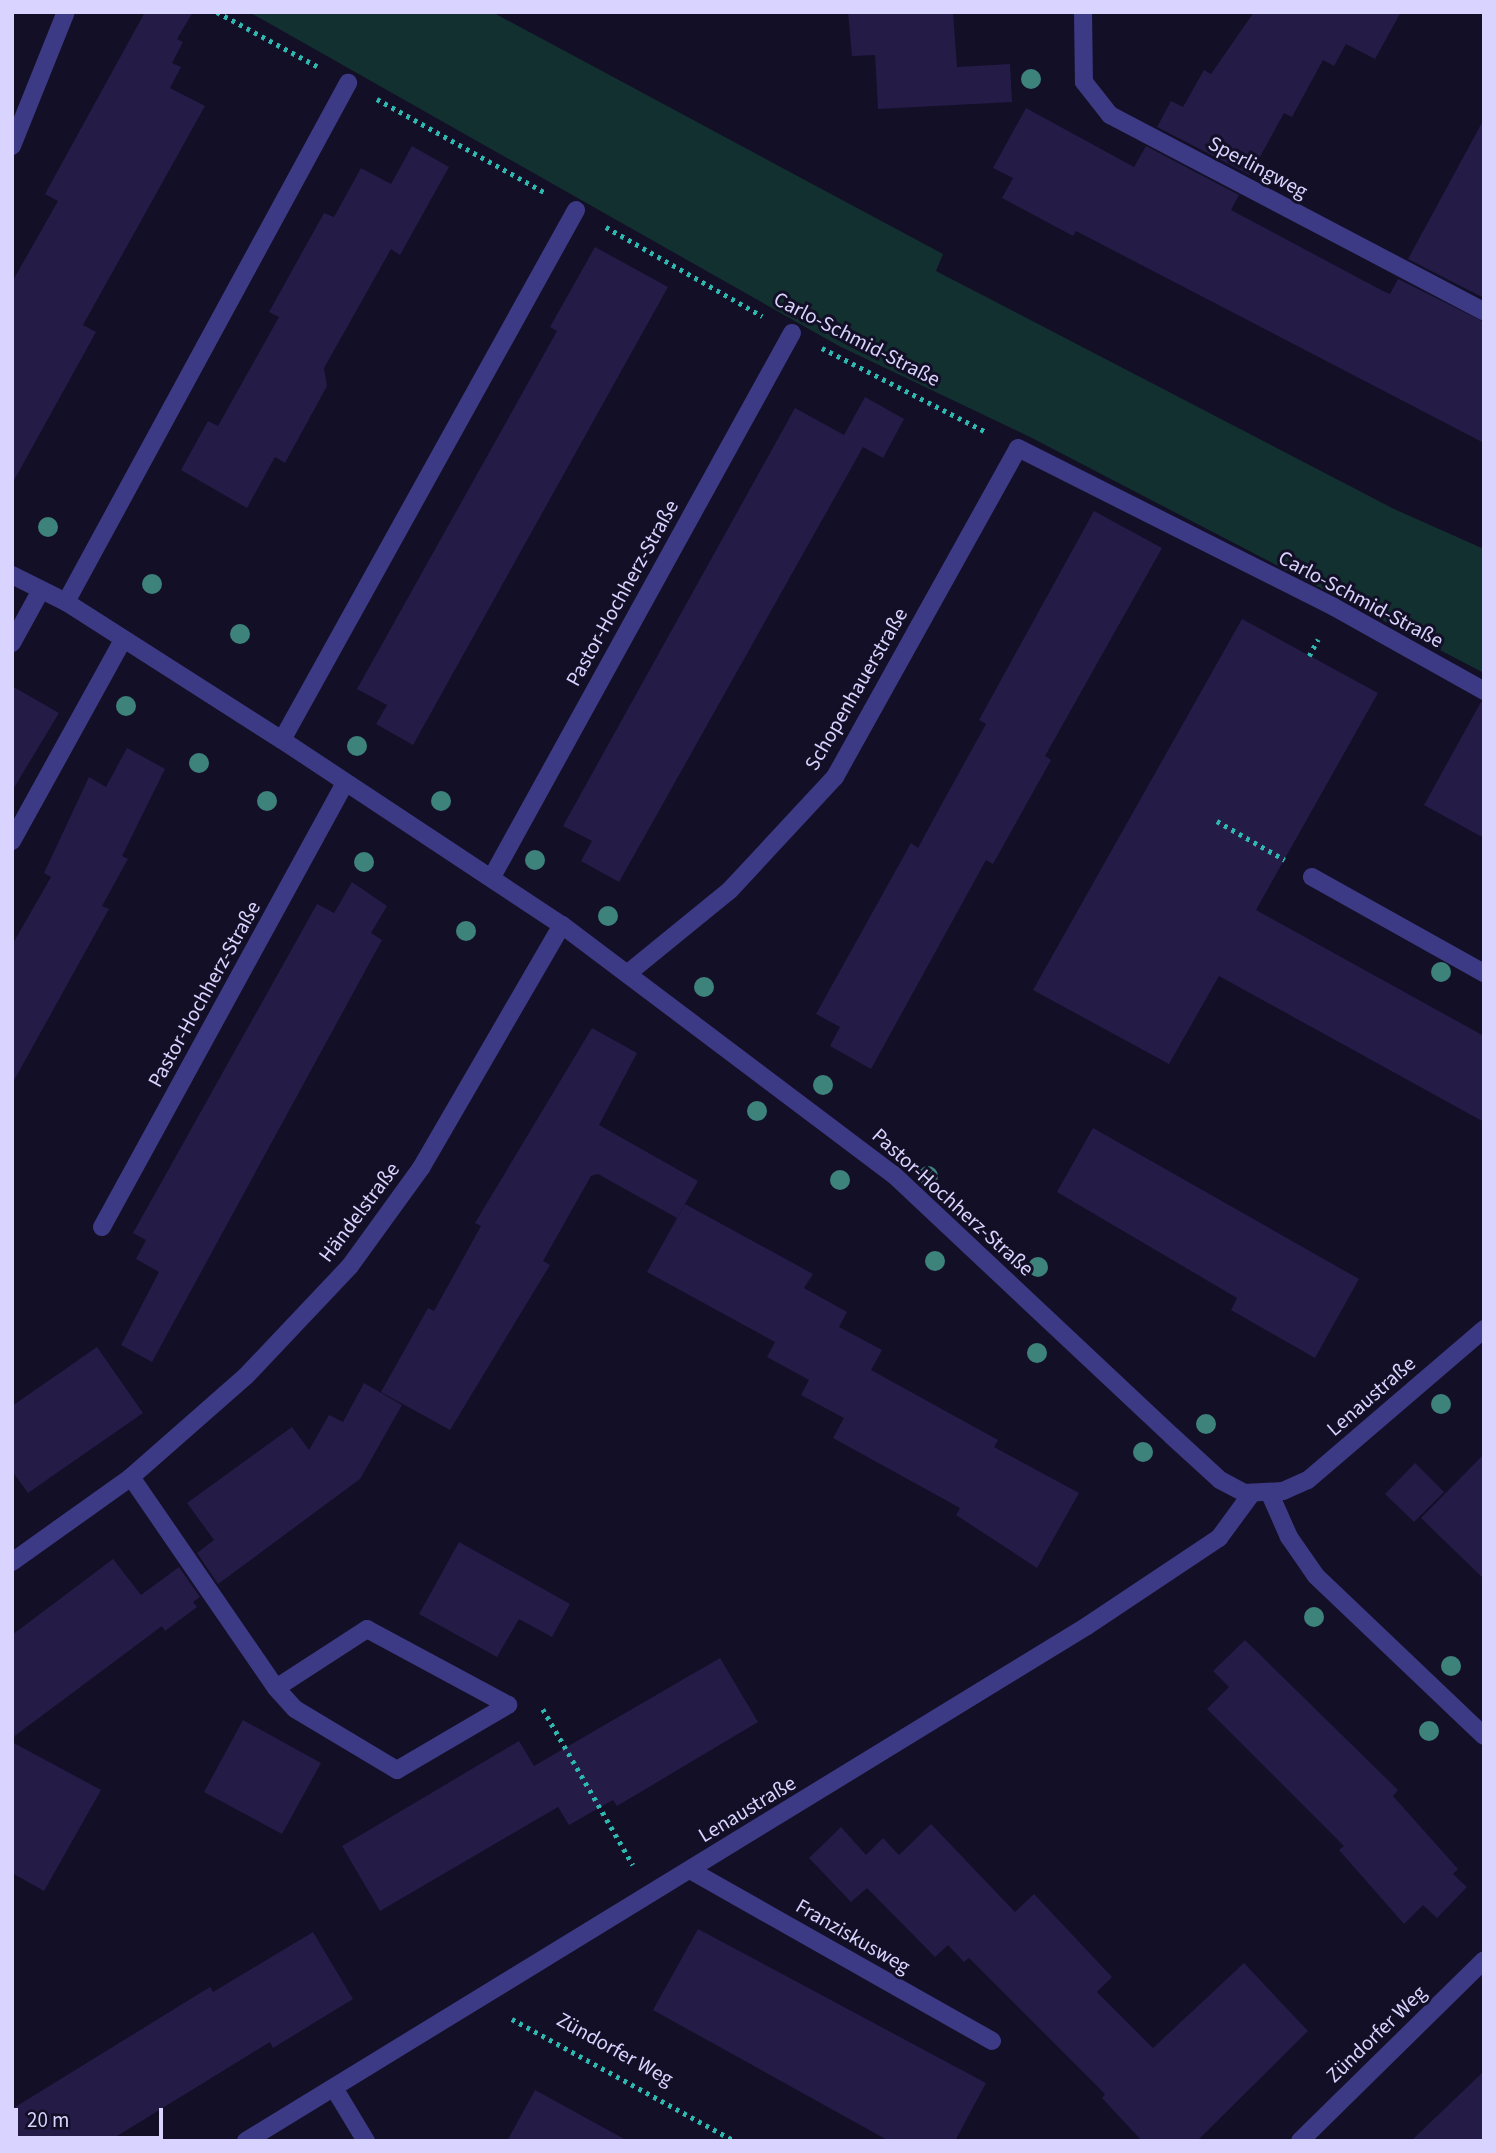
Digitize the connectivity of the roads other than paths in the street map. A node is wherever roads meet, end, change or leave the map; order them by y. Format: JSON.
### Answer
{"nodes":[{"id":1,"x":65,"y":12,"type":"edge"},
{"id":2,"x":1083,"y":12,"type":"edge"},
{"id":3,"x":348,"y":83,"type":"road end"},
{"id":4,"x":12,"y":146,"type":"edge"},
{"id":5,"x":576,"y":210,"type":"road end"},
{"id":6,"x":1484,"y":311,"type":"edge"},
{"id":7,"x":792,"y":333,"type":"road end"},
{"id":8,"x":1018,"y":448,"type":"joint"},
{"id":9,"x":12,"y":575,"type":"edge"},
{"id":10,"x":41,"y":590,"type":"junction"},
{"id":11,"x":66,"y":602,"type":"junction"},
{"id":12,"x":122,"y":642,"type":"junction"},
{"id":13,"x":12,"y":643,"type":"edge"},
{"id":14,"x":1484,"y":691,"type":"edge"},
{"id":15,"x":282,"y":740,"type":"junction"},
{"id":16,"x":345,"y":783,"type":"junction"},
{"id":17,"x":12,"y":841,"type":"edge"},
{"id":18,"x":493,"y":875,"type":"junction"},
{"id":19,"x":1312,"y":877,"type":"dead end"},
{"id":20,"x":562,"y":925,"type":"junction"},
{"id":21,"x":1484,"y":973,"type":"edge"},
{"id":22,"x":627,"y":974,"type":"junction"},
{"id":23,"x":102,"y":1227,"type":"dead end"},
{"id":24,"x":1484,"y":1329,"type":"edge"},
{"id":25,"x":131,"y":1477,"type":"junction"},
{"id":26,"x":1268,"y":1493,"type":"junction"},
{"id":27,"x":12,"y":1562,"type":"edge"},
{"id":28,"x":276,"y":1688,"type":"junction"},
{"id":29,"x":1484,"y":1736,"type":"edge"},
{"id":30,"x":690,"y":1870,"type":"junction"},
{"id":31,"x":1484,"y":1960,"type":"edge"},
{"id":32,"x":992,"y":2041,"type":"dead end"},
{"id":33,"x":334,"y":2088,"type":"junction"},
{"id":34,"x":246,"y":2141,"type":"edge"},
{"id":35,"x":366,"y":2141,"type":"edge"},
{"id":36,"x":1300,"y":2141,"type":"edge"}],
"edges":[{"from":1,"to":4,"type":"street"},
{"from":2,"to":6,"type":"street","name":"Sperlingweg"},
{"from":3,"to":11,"type":"street"},
{"from":5,"to":15,"type":"street"},
{"from":7,"to":18,"type":"street","name":"Pastor-Hochherz-Straße"},
{"from":8,"to":14,"type":"street","name":"Carlo-Schmid-Straße"},
{"from":8,"to":22,"type":"street","name":"Schopenhauerstraße"},
{"from":9,"to":10,"type":"street","name":"Pastor-Hochherz-Straße"},
{"from":10,"to":11,"type":"street","name":"Pastor-Hochherz-Straße"},
{"from":10,"to":13,"type":"street"},
{"from":11,"to":12,"type":"street","name":"Pastor-Hochherz-Straße"},
{"from":12,"to":15,"type":"street","name":"Pastor-Hochherz-Straße"},
{"from":12,"to":17,"type":"street"},
{"from":15,"to":16,"type":"street","name":"Pastor-Hochherz-Straße"},
{"from":16,"to":18,"type":"street","name":"Pastor-Hochherz-Straße"},
{"from":16,"to":23,"type":"street","name":"Pastor-Hochherz-Straße"},
{"from":18,"to":20,"type":"street","name":"Pastor-Hochherz-Straße"},
{"from":19,"to":21,"type":"street"},
{"from":20,"to":22,"type":"street","name":"Pastor-Hochherz-Straße"},
{"from":20,"to":25,"type":"street","name":"Händelstraße"},
{"from":22,"to":26,"type":"street","name":"Pastor-Hochherz-Straße"},
{"from":24,"to":26,"type":"street","name":"Lenaustraße"},
{"from":25,"to":27,"type":"street","name":"Händelstraße"},
{"from":25,"to":28,"type":"street"},
{"from":26,"to":29,"type":"street"},
{"from":26,"to":30,"type":"street","name":"Lenaustraße"},
{"from":28,"to":28,"type":"street"},
{"from":30,"to":32,"type":"street","name":"Franziskusweg"},
{"from":30,"to":33,"type":"street","name":"Lenaustraße"},
{"from":31,"to":36,"type":"street","name":"Zündorfer Weg"},
{"from":33,"to":34,"type":"street","name":"Lenaustraße"},
{"from":33,"to":35,"type":"street"}]}
